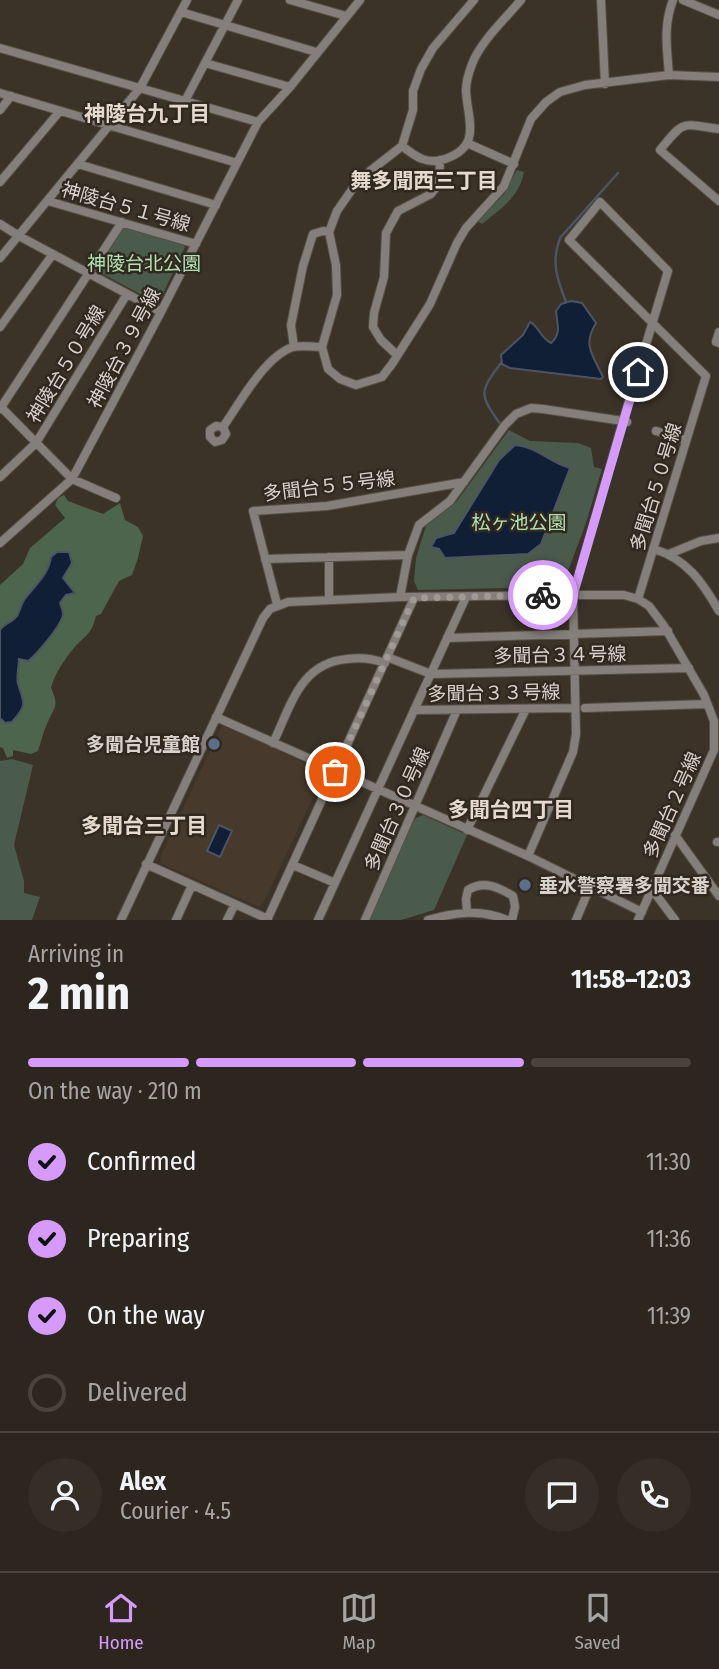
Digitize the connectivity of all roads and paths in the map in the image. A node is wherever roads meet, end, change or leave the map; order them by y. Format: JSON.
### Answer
{"nodes":[{"id":1,"x":187,"y":0,"type":"edge"},
{"id":2,"x":237,"y":0,"type":"edge"},
{"id":3,"x":290,"y":0,"type":"edge"},
{"id":4,"x":360,"y":0,"type":"edge"},
{"id":5,"x":474,"y":0,"type":"edge"},
{"id":6,"x":522,"y":0,"type":"edge"},
{"id":7,"x":601,"y":0,"type":"edge"},
{"id":8,"x":673,"y":0,"type":"edge"},
{"id":9,"x":683,"y":0,"type":"edge"},
{"id":10,"x":710,"y":0,"type":"edge"},
{"id":11,"x":706,"y":9,"type":"junction"},
{"id":12,"x":181,"y":12,"type":"junction"},
{"id":13,"x":719,"y":15,"type":"edge"},
{"id":14,"x":346,"y":16,"type":"junction"},
{"id":15,"x":225,"y":24,"type":"junction"},
{"id":16,"x":0,"y":48,"type":"edge"},
{"id":17,"x":316,"y":52,"type":"junction"},
{"id":18,"x":205,"y":63,"type":"junction"},
{"id":19,"x":669,"y":75,"type":"junction"},
{"id":20,"x":719,"y":77,"type":"edge"},
{"id":21,"x":605,"y":84,"type":"junction"},
{"id":22,"x":290,"y":87,"type":"junction"},
{"id":23,"x":140,"y":88,"type":"junction"},
{"id":24,"x":0,"y":93,"type":"edge"},
{"id":25,"x":11,"y":96,"type":"junction"},
{"id":26,"x":185,"y":101,"type":"junction"},
{"id":27,"x":0,"y":110,"type":"edge"},
{"id":28,"x":60,"y":111,"type":"junction"},
{"id":29,"x":258,"y":122,"type":"junction"},
{"id":30,"x":109,"y":126,"type":"junction"},
{"id":31,"x":719,"y":129,"type":"edge"},
{"id":32,"x":467,"y":143,"type":"junction"},
{"id":33,"x":402,"y":146,"type":"junction"},
{"id":34,"x":440,"y":160,"type":"junction"},
{"id":35,"x":237,"y":163,"type":"junction"},
{"id":36,"x":78,"y":164,"type":"junction"},
{"id":37,"x":514,"y":164,"type":"junction"},
{"id":38,"x":0,"y":182,"type":"edge"},
{"id":39,"x":48,"y":201,"type":"junction"},
{"id":40,"x":719,"y":201,"type":"edge"},
{"id":41,"x":216,"y":205,"type":"junction"},
{"id":42,"x":122,"y":222,"type":"junction"},
{"id":43,"x":0,"y":224,"type":"edge"},
{"id":44,"x":329,"y":232,"type":"junction"},
{"id":45,"x":19,"y":236,"type":"junction"},
{"id":46,"x":196,"y":244,"type":"junction"},
{"id":47,"x":53,"y":254,"type":"junction"},
{"id":48,"x":0,"y":258,"type":"edge"},
{"id":49,"x":90,"y":274,"type":"junction"},
{"id":50,"x":127,"y":294,"type":"junction"},
{"id":51,"x":161,"y":312,"type":"junction"},
{"id":52,"x":653,"y":323,"type":"junction"},
{"id":53,"x":0,"y":327,"type":"edge"},
{"id":54,"x":719,"y":332,"type":"edge"},
{"id":55,"x":719,"y":343,"type":"edge"},
{"id":56,"x":294,"y":347,"type":"junction"},
{"id":57,"x":321,"y":347,"type":"junction"},
{"id":58,"x":397,"y":355,"type":"junction"},
{"id":59,"x":1,"y":408,"type":"edge"},
{"id":60,"x":626,"y":422,"type":"junction"},
{"id":61,"x":223,"y":427,"type":"dead end"},
{"id":62,"x":656,"y":431,"type":"dead end"},
{"id":63,"x":686,"y":440,"type":"junction"},
{"id":64,"x":36,"y":443,"type":"junction"},
{"id":65,"x":0,"y":477,"type":"edge"},
{"id":66,"x":72,"y":479,"type":"junction"},
{"id":67,"x":464,"y":482,"type":"junction"},
{"id":68,"x":116,"y":498,"type":"dead end"},
{"id":69,"x":719,"y":538,"type":"edge"},
{"id":70,"x":0,"y":543,"type":"edge"},
{"id":71,"x":654,"y":549,"type":"junction"},
{"id":72,"x":669,"y":554,"type":"junction"},
{"id":73,"x":408,"y":555,"type":"junction"},
{"id":74,"x":329,"y":557,"type":"junction"},
{"id":75,"x":265,"y":559,"type":"junction"},
{"id":76,"x":573,"y":595,"type":"junction"},
{"id":77,"x":400,"y":597,"type":"junction"},
{"id":78,"x":466,"y":597,"type":"junction"},
{"id":79,"x":414,"y":598,"type":"junction"},
{"id":80,"x":638,"y":598,"type":"junction"},
{"id":81,"x":329,"y":600,"type":"junction"},
{"id":82,"x":277,"y":604,"type":"junction"},
{"id":83,"x":719,"y":611,"type":"edge"},
{"id":84,"x":668,"y":631,"type":"junction"},
{"id":85,"x":574,"y":635,"type":"junction"},
{"id":86,"x":447,"y":638,"type":"junction"},
{"id":87,"x":386,"y":660,"type":"junction"},
{"id":88,"x":689,"y":668,"type":"junction"},
{"id":89,"x":575,"y":671,"type":"junction"},
{"id":90,"x":431,"y":674,"type":"junction"},
{"id":91,"x":707,"y":704,"type":"junction"},
{"id":92,"x":580,"y":708,"type":"junction"},
{"id":93,"x":526,"y":709,"type":"junction"},
{"id":94,"x":414,"y":710,"type":"junction"},
{"id":95,"x":457,"y":710,"type":"junction"},
{"id":96,"x":216,"y":717,"type":"junction"},
{"id":97,"x":273,"y":743,"type":"junction"},
{"id":98,"x":717,"y":749,"type":"edge"},
{"id":99,"x":335,"y":772,"type":"junction"},
{"id":100,"x":378,"y":790,"type":"junction"},
{"id":101,"x":415,"y":806,"type":"junction"},
{"id":102,"x":467,"y":830,"type":"junction"},
{"id":103,"x":676,"y":835,"type":"junction"},
{"id":104,"x":528,"y":856,"type":"junction"},
{"id":105,"x":146,"y":864,"type":"junction"},
{"id":106,"x":293,"y":865,"type":"junction"},
{"id":107,"x":335,"y":883,"type":"junction"},
{"id":108,"x":192,"y":885,"type":"junction"},
{"id":109,"x":590,"y":887,"type":"junction"},
{"id":110,"x":651,"y":888,"type":"junction"},
{"id":111,"x":719,"y":896,"type":"edge"},
{"id":112,"x":235,"y":904,"type":"junction"},
{"id":113,"x":467,"y":912,"type":"junction"},
{"id":114,"x":640,"y":916,"type":"edge"},
{"id":115,"x":268,"y":919,"type":"edge"},
{"id":116,"x":121,"y":920,"type":"edge"},
{"id":117,"x":176,"y":920,"type":"edge"},
{"id":118,"x":227,"y":920,"type":"edge"},
{"id":119,"x":318,"y":920,"type":"edge"},
{"id":120,"x":365,"y":920,"type":"edge"},
{"id":121,"x":428,"y":920,"type":"edge"},
{"id":122,"x":509,"y":920,"type":"edge"},
{"id":123,"x":576,"y":920,"type":"edge"},
{"id":124,"x":675,"y":920,"type":"edge"}],
"edges":[{"from":1,"to":12,"type":"street"},
{"from":2,"to":15,"type":"street"},
{"from":3,"to":14,"type":"street"},
{"from":4,"to":14,"type":"street","name":"神陵台３９号線"},
{"from":5,"to":33,"type":"street"},
{"from":6,"to":32,"type":"street"},
{"from":7,"to":21,"type":"street"},
{"from":8,"to":19,"type":"street"},
{"from":9,"to":11,"type":"street"},
{"from":10,"to":11,"type":"street"},
{"from":11,"to":13,"type":"street"},
{"from":12,"to":15,"type":"street"},
{"from":12,"to":23,"type":"street"},
{"from":14,"to":17,"type":"street","name":"神陵台３９号線"},
{"from":15,"to":17,"type":"street"},
{"from":15,"to":18,"type":"street"},
{"from":16,"to":23,"type":"street"},
{"from":17,"to":22,"type":"street","name":"神陵台３９号線"},
{"from":18,"to":22,"type":"street"},
{"from":18,"to":26,"type":"street"},
{"from":19,"to":20,"type":"street"},
{"from":19,"to":21,"type":"street"},
{"from":21,"to":37,"type":"street"},
{"from":22,"to":29,"type":"street","name":"神陵台３９号線"},
{"from":23,"to":26,"type":"street"},
{"from":23,"to":30,"type":"street"},
{"from":24,"to":25,"type":"street"},
{"from":25,"to":27,"type":"street"},
{"from":25,"to":28,"type":"street"},
{"from":26,"to":29,"type":"street"},
{"from":28,"to":30,"type":"street"},
{"from":28,"to":38,"type":"street"},
{"from":29,"to":35,"type":"street","name":"神陵台３９号線"},
{"from":30,"to":35,"type":"street"},
{"from":30,"to":36,"type":"street"},
{"from":31,"to":40,"type":"street"},
{"from":32,"to":34,"type":"street"},
{"from":32,"to":37,"type":"street"},
{"from":33,"to":34,"type":"street"},
{"from":33,"to":44,"type":"street"},
{"from":34,"to":58,"type":"street"},
{"from":35,"to":41,"type":"street","name":"神陵台３９号線"},
{"from":36,"to":39,"type":"street"},
{"from":36,"to":41,"type":"street"},
{"from":37,"to":58,"type":"street"},
{"from":39,"to":42,"type":"street","name":"神陵台５１号線"},
{"from":39,"to":45,"type":"street"},
{"from":41,"to":46,"type":"street","name":"神陵台３９号線"},
{"from":42,"to":46,"type":"street","name":"神陵台５１号線"},
{"from":42,"to":49,"type":"street"},
{"from":43,"to":45,"type":"street"},
{"from":44,"to":56,"type":"street"},
{"from":44,"to":57,"type":"street"},
{"from":45,"to":47,"type":"street"},
{"from":45,"to":48,"type":"street"},
{"from":46,"to":51,"type":"street","name":"神陵台３９号線"},
{"from":47,"to":49,"type":"street"},
{"from":47,"to":53,"type":"street"},
{"from":49,"to":50,"type":"street"},
{"from":49,"to":59,"type":"street"},
{"from":50,"to":51,"type":"street"},
{"from":50,"to":64,"type":"street","name":"神陵台５０号線"},
{"from":51,"to":66,"type":"street","name":"神陵台３９号線"},
{"from":52,"to":52,"type":"street"},
{"from":52,"to":60,"type":"street"},
{"from":52,"to":63,"type":"street","name":"多聞台５０号線"},
{"from":54,"to":55,"type":"street"},
{"from":56,"to":57,"type":"street"},
{"from":56,"to":61,"type":"street"},
{"from":57,"to":58,"type":"street"},
{"from":59,"to":64,"type":"street"},
{"from":60,"to":67,"type":"street"},
{"from":60,"to":76,"type":"street"},
{"from":62,"to":63,"type":"street"},
{"from":63,"to":71,"type":"street","name":"多聞台５０号線"},
{"from":64,"to":65,"type":"street","name":"神陵台５０号線"},
{"from":64,"to":66,"type":"street"},
{"from":66,"to":68,"type":"street"},
{"from":66,"to":70,"type":"street","name":"神陵台３９号線"},
{"from":67,"to":73,"type":"street"},
{"from":67,"to":75,"type":"street","name":"多聞台５５号線"},
{"from":69,"to":72,"type":"street"},
{"from":71,"to":72,"type":"street"},
{"from":71,"to":80,"type":"street","name":"多聞台５０号線"},
{"from":72,"to":83,"type":"street"},
{"from":73,"to":74,"type":"street"},
{"from":73,"to":77,"type":"street"},
{"from":74,"to":75,"type":"street"},
{"from":74,"to":81,"type":"street"},
{"from":75,"to":82,"type":"street","name":"多聞台５５号線"},
{"from":76,"to":78,"type":"street"},
{"from":76,"to":80,"type":"street"},
{"from":76,"to":85,"type":"street"},
{"from":77,"to":79,"type":"street"},
{"from":77,"to":81,"type":"street"},
{"from":78,"to":79,"type":"street"},
{"from":78,"to":86,"type":"street"},
{"from":79,"to":87,"type":"street"},
{"from":80,"to":84,"type":"street","name":"多聞台２号線"},
{"from":81,"to":82,"type":"street"},
{"from":82,"to":96,"type":"street"},
{"from":84,"to":85,"type":"street"},
{"from":84,"to":88,"type":"street","name":"多聞台２号線"},
{"from":85,"to":86,"type":"street"},
{"from":85,"to":89,"type":"street"},
{"from":86,"to":90,"type":"street"},
{"from":87,"to":90,"type":"street"},
{"from":87,"to":97,"type":"street"},
{"from":87,"to":99,"type":"street"},
{"from":88,"to":89,"type":"street","name":"多聞台３４号線"},
{"from":88,"to":91,"type":"street","name":"多聞台２号線"},
{"from":89,"to":90,"type":"street","name":"多聞台３４号線"},
{"from":89,"to":92,"type":"street"},
{"from":90,"to":94,"type":"street"},
{"from":91,"to":92,"type":"street","name":"多聞台３３号線"},
{"from":91,"to":98,"type":"street","name":"多聞台２号線"},
{"from":92,"to":93,"type":"street","name":"多聞台３３号線"},
{"from":92,"to":104,"type":"street"},
{"from":93,"to":95,"type":"street","name":"多聞台３３号線"},
{"from":93,"to":102,"type":"street"},
{"from":94,"to":95,"type":"street","name":"多聞台３３号線"},
{"from":94,"to":100,"type":"street"},
{"from":95,"to":101,"type":"street","name":"多聞台３０号線"},
{"from":96,"to":97,"type":"street"},
{"from":96,"to":105,"type":"street"},
{"from":97,"to":99,"type":"street"},
{"from":98,"to":103,"type":"street","name":"多聞台２号線"},
{"from":99,"to":100,"type":"street"},
{"from":99,"to":106,"type":"street"},
{"from":100,"to":101,"type":"street"},
{"from":100,"to":107,"type":"street"},
{"from":101,"to":102,"type":"street"},
{"from":101,"to":120,"type":"street","name":"多聞台３０号線"},
{"from":102,"to":104,"type":"street"},
{"from":103,"to":110,"type":"street","name":"多聞台２号線"},
{"from":103,"to":111,"type":"street"},
{"from":104,"to":109,"type":"street"},
{"from":105,"to":108,"type":"street"},
{"from":105,"to":116,"type":"street"},
{"from":106,"to":107,"type":"street"},
{"from":106,"to":115,"type":"street"},
{"from":107,"to":119,"type":"street"},
{"from":108,"to":112,"type":"street"},
{"from":108,"to":117,"type":"street"},
{"from":109,"to":114,"type":"street"},
{"from":109,"to":123,"type":"street"},
{"from":110,"to":114,"type":"street","name":"多聞台２号線"},
{"from":110,"to":124,"type":"street"},
{"from":112,"to":115,"type":"street"},
{"from":112,"to":118,"type":"street"},
{"from":113,"to":121,"type":"street"},
{"from":113,"to":122,"type":"street"},
{"from":113,"to":122,"type":"street"}]}
